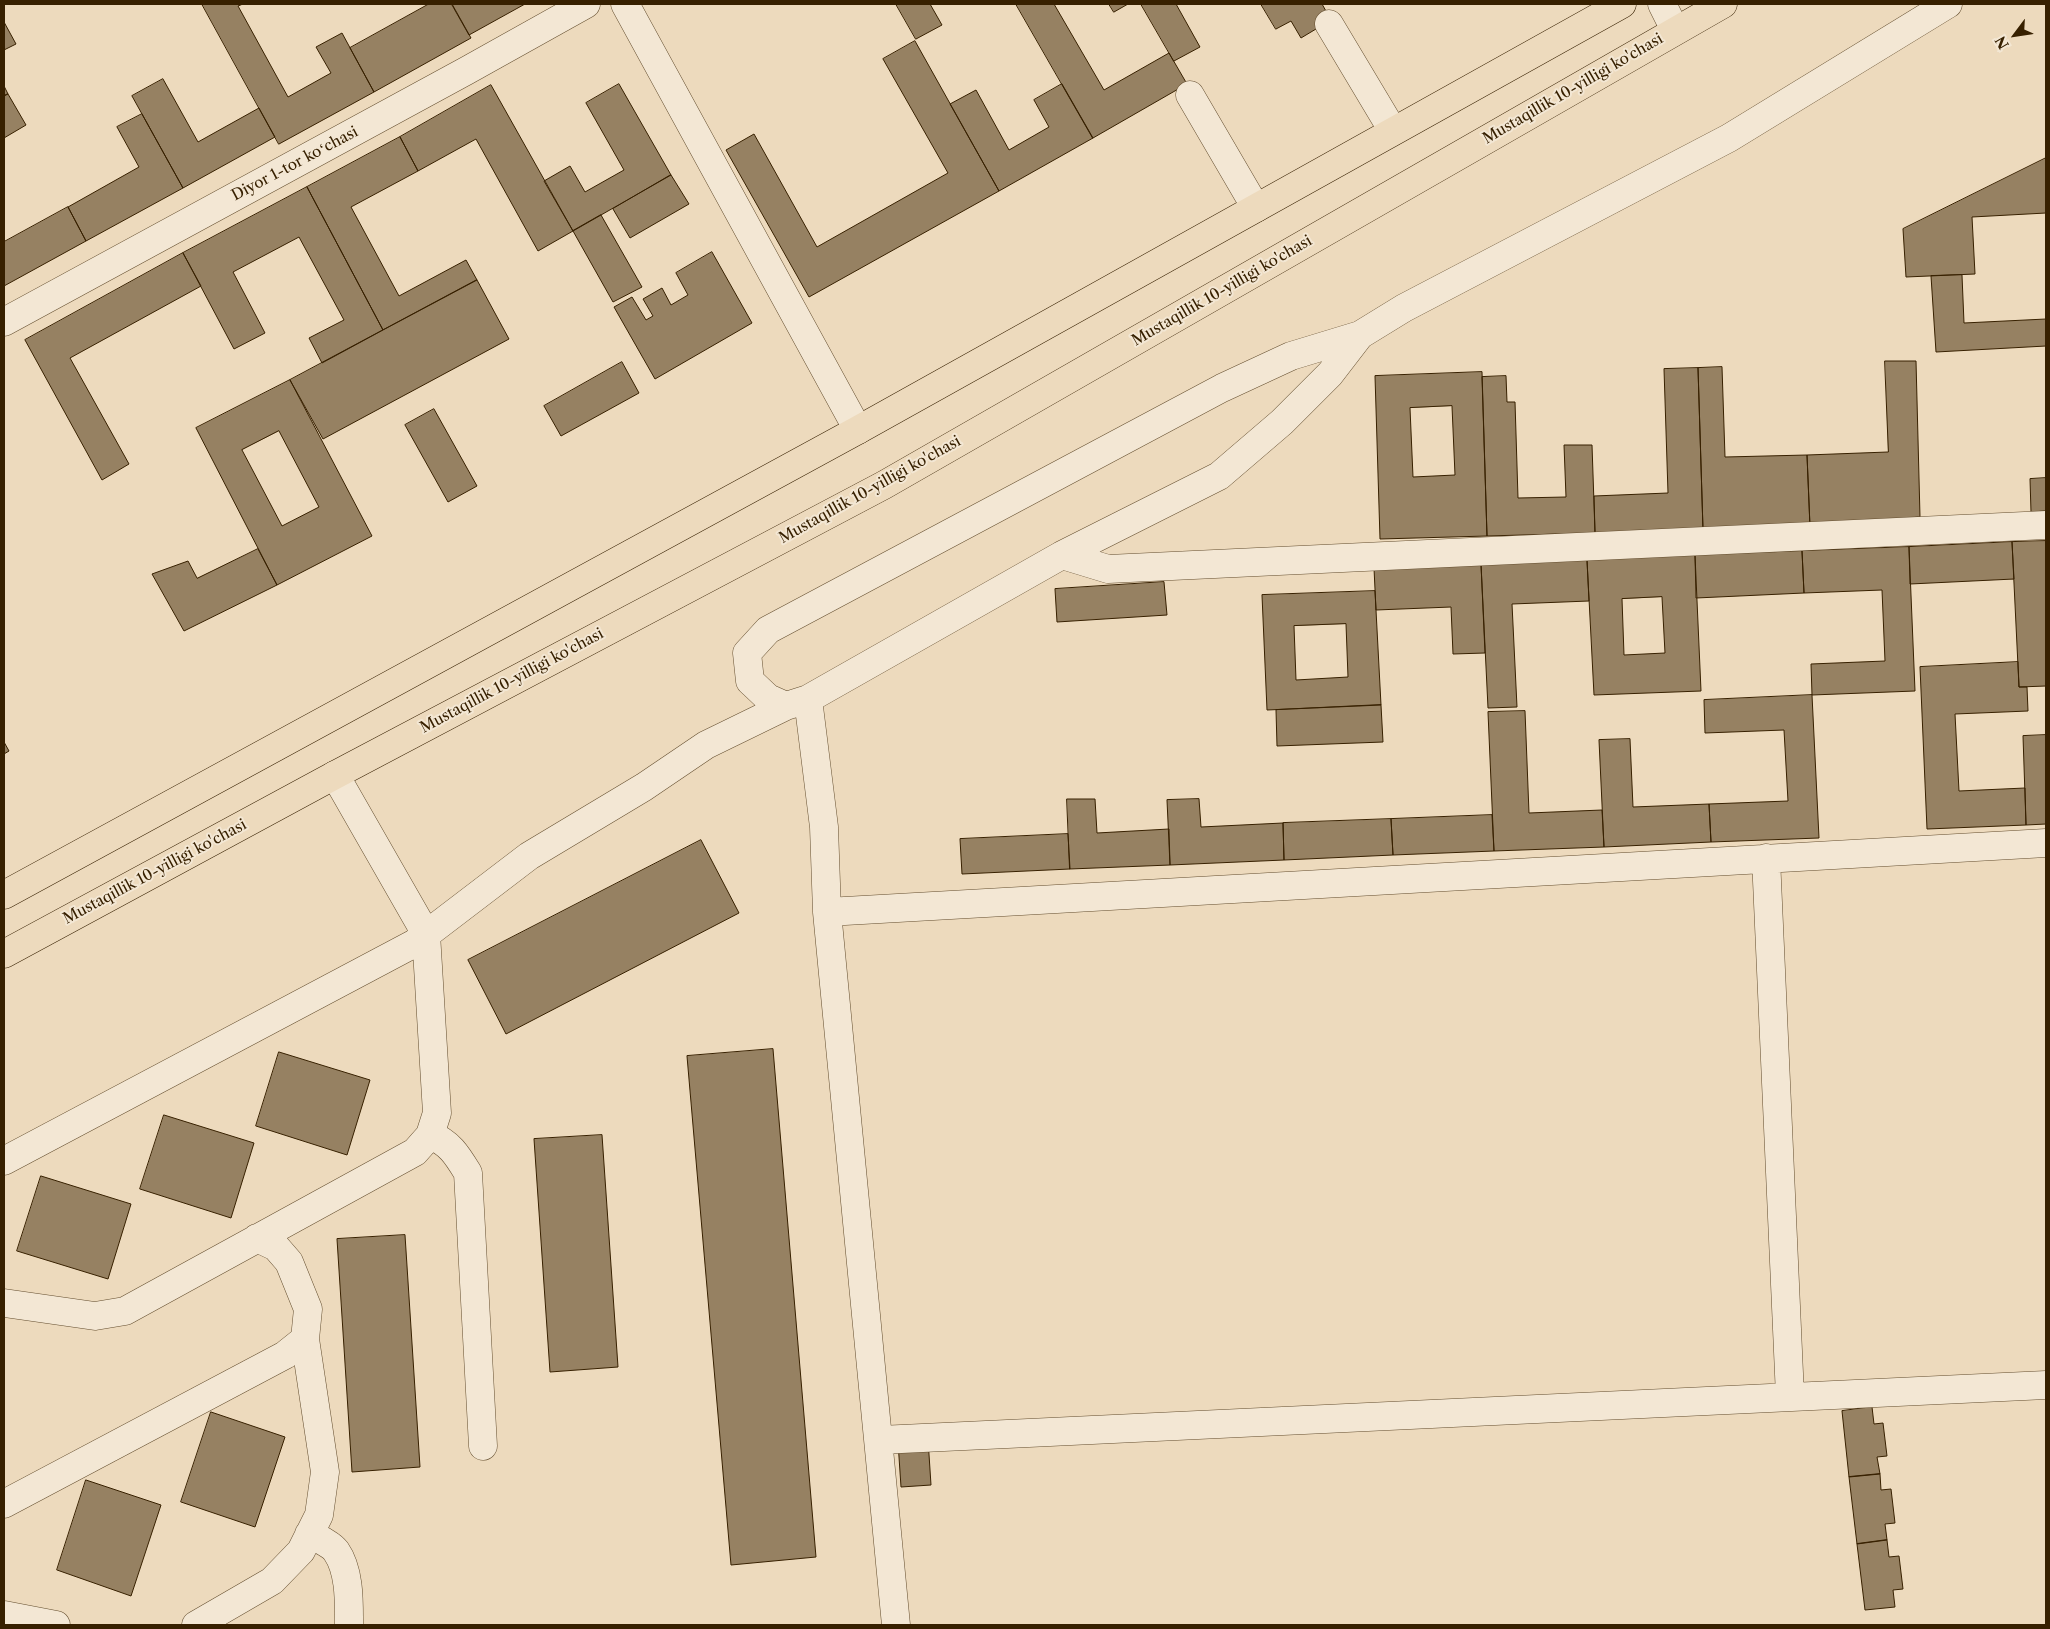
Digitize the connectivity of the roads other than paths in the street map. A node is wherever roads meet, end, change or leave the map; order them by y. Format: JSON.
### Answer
{"nodes":[{"id":1,"x":586,"y":4,"type":"edge"},
{"id":2,"x":625,"y":4,"type":"edge"},
{"id":3,"x":1622,"y":4,"type":"edge"},
{"id":4,"x":1662,"y":4,"type":"edge"},
{"id":5,"x":1723,"y":4,"type":"edge"},
{"id":6,"x":1948,"y":4,"type":"edge"},
{"id":7,"x":1329,"y":24,"type":"dead end"},
{"id":8,"x":1675,"y":30,"type":"junction"},
{"id":9,"x":1190,"y":95,"type":"dead end"},
{"id":10,"x":1393,"y":131,"type":"junction"},
{"id":11,"x":1256,"y":208,"type":"junction"},
{"id":12,"x":4,"y":322,"type":"edge"},
{"id":13,"x":1360,"y":335,"type":"junction"},
{"id":14,"x":858,"y":430,"type":"junction"},
{"id":15,"x":2046,"y":525,"type":"edge"},
{"id":16,"x":1062,"y":555,"type":"junction"},
{"id":17,"x":797,"y":703,"type":"junction"},
{"id":18,"x":335,"y":775,"type":"junction"},
{"id":19,"x":2046,"y":843,"type":"edge"},
{"id":20,"x":1766,"y":858,"type":"junction"},
{"id":21,"x":4,"y":895,"type":"edge"},
{"id":22,"x":827,"y":912,"type":"junction"},
{"id":23,"x":426,"y":934,"type":"junction"},
{"id":24,"x":4,"y":954,"type":"edge"},
{"id":25,"x":430,"y":1135,"type":"junction"},
{"id":26,"x":4,"y":1161,"type":"edge"},
{"id":27,"x":257,"y":1238,"type":"junction"},
{"id":28,"x":4,"y":1303,"type":"edge"},
{"id":29,"x":305,"y":1339,"type":"junction"},
{"id":30,"x":2046,"y":1385,"type":"edge"},
{"id":31,"x":1790,"y":1396,"type":"junction"},
{"id":32,"x":880,"y":1440,"type":"junction"},
{"id":33,"x":483,"y":1446,"type":"dead end"},
{"id":34,"x":4,"y":1504,"type":"edge"},
{"id":35,"x":309,"y":1534,"type":"junction"},
{"id":36,"x":4,"y":1615,"type":"edge"},
{"id":37,"x":56,"y":1625,"type":"edge"},
{"id":38,"x":196,"y":1625,"type":"edge"},
{"id":39,"x":349,"y":1625,"type":"edge"},
{"id":40,"x":896,"y":1625,"type":"edge"}],
"edges":[{"from":1,"to":12,"type":"street","name":"Diyor 1-tor koʻchasi"},
{"from":2,"to":14,"type":"street"},
{"from":3,"to":10,"type":"main road"},
{"from":4,"to":8,"type":"street"},
{"from":5,"to":8,"type":"main road","name":"Mustaqillik 10-yilligi ko'chasi"},
{"from":6,"to":13,"type":"street"},
{"from":7,"to":10,"type":"street"},
{"from":8,"to":18,"type":"main road","name":"Mustaqillik 10-yilligi ko'chasi"},
{"from":9,"to":11,"type":"street"},
{"from":10,"to":11,"type":"main road"},
{"from":11,"to":14,"type":"main road"},
{"from":13,"to":16,"type":"street"},
{"from":13,"to":17,"type":"street"},
{"from":14,"to":21,"type":"main road"},
{"from":15,"to":16,"type":"street"},
{"from":16,"to":17,"type":"street"},
{"from":17,"to":22,"type":"street"},
{"from":17,"to":23,"type":"street"},
{"from":18,"to":23,"type":"street"},
{"from":18,"to":24,"type":"main road","name":"Mustaqillik 10-yilligi ko'chasi"},
{"from":19,"to":20,"type":"street"},
{"from":20,"to":22,"type":"street"},
{"from":20,"to":31,"type":"street"},
{"from":22,"to":32,"type":"street"},
{"from":23,"to":25,"type":"street"},
{"from":23,"to":26,"type":"street"},
{"from":25,"to":27,"type":"street"},
{"from":25,"to":33,"type":"street"},
{"from":27,"to":28,"type":"street"},
{"from":27,"to":29,"type":"street"},
{"from":29,"to":34,"type":"street"},
{"from":29,"to":35,"type":"street"},
{"from":30,"to":31,"type":"street"},
{"from":31,"to":32,"type":"street"},
{"from":32,"to":40,"type":"street"},
{"from":35,"to":38,"type":"street"},
{"from":35,"to":39,"type":"street"},
{"from":36,"to":37,"type":"street"}]}
